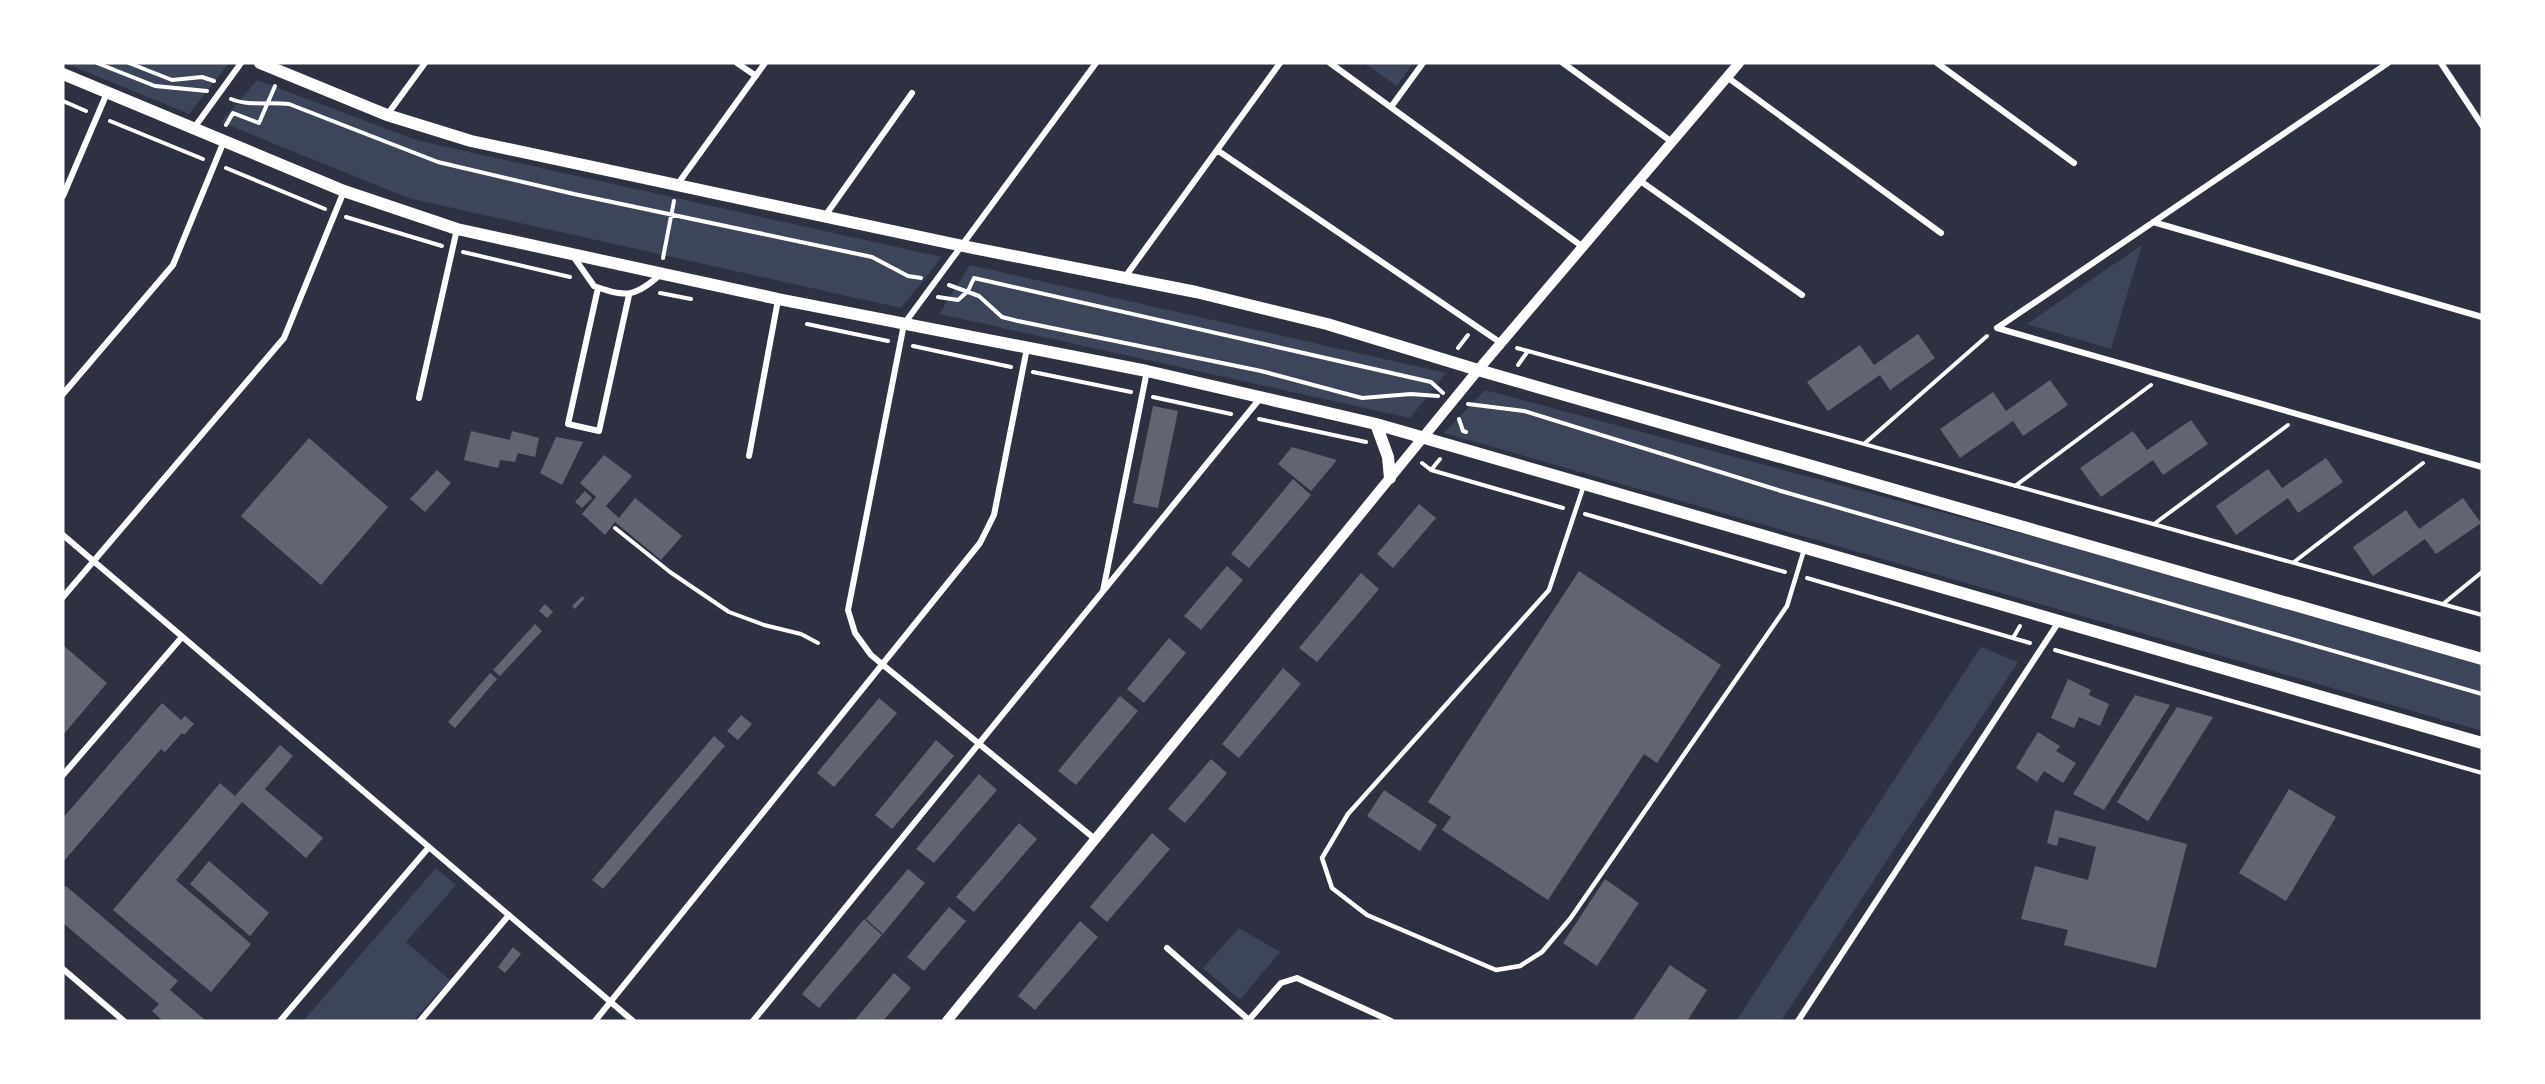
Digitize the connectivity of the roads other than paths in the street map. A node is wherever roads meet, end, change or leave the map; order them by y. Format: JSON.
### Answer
{"nodes":[{"id":1,"x":241,"y":63,"type":"edge"},
{"id":2,"x":260,"y":63,"type":"edge"},
{"id":3,"x":425,"y":63,"type":"edge"},
{"id":4,"x":737,"y":63,"type":"edge"},
{"id":5,"x":765,"y":63,"type":"edge"},
{"id":6,"x":1095,"y":63,"type":"edge"},
{"id":7,"x":1280,"y":63,"type":"edge"},
{"id":8,"x":1330,"y":63,"type":"edge"},
{"id":9,"x":1423,"y":63,"type":"edge"},
{"id":10,"x":1563,"y":63,"type":"edge"},
{"id":11,"x":1740,"y":63,"type":"edge"},
{"id":12,"x":1937,"y":63,"type":"edge"},
{"id":13,"x":2388,"y":63,"type":"edge"},
{"id":14,"x":2441,"y":63,"type":"edge"},
{"id":15,"x":63,"y":74,"type":"edge"},
{"id":16,"x":756,"y":76,"type":"junction"},
{"id":17,"x":1727,"y":77,"type":"junction"},
{"id":18,"x":108,"y":92,"type":"junction"},
{"id":19,"x":912,"y":93,"type":"dead end"},
{"id":20,"x":1391,"y":107,"type":"junction"},
{"id":21,"x":387,"y":115,"type":"junction"},
{"id":22,"x":2482,"y":124,"type":"edge"},
{"id":23,"x":194,"y":129,"type":"junction"},
{"id":24,"x":221,"y":140,"type":"junction"},
{"id":25,"x":1672,"y":142,"type":"junction"},
{"id":26,"x":1217,"y":150,"type":"junction"},
{"id":27,"x":2074,"y":163,"type":"dead end"},
{"id":28,"x":1639,"y":180,"type":"junction"},
{"id":29,"x":676,"y":185,"type":"junction"},
{"id":30,"x":344,"y":191,"type":"junction"},
{"id":31,"x":63,"y":196,"type":"edge"},
{"id":32,"x":825,"y":217,"type":"junction"},
{"id":33,"x":2153,"y":222,"type":"junction"},
{"id":34,"x":458,"y":229,"type":"junction"},
{"id":35,"x":1941,"y":233,"type":"dead end"},
{"id":36,"x":963,"y":246,"type":"junction"},
{"id":37,"x":1583,"y":247,"type":"junction"},
{"id":38,"x":573,"y":256,"type":"junction"},
{"id":39,"x":661,"y":274,"type":"junction"},
{"id":40,"x":1125,"y":278,"type":"junction"},
{"id":41,"x":598,"y":288,"type":"junction"},
{"id":42,"x":628,"y":295,"type":"junction"},
{"id":43,"x":1802,"y":296,"type":"dead end"},
{"id":44,"x":778,"y":299,"type":"junction"},
{"id":45,"x":2482,"y":317,"type":"edge"},
{"id":46,"x":904,"y":324,"type":"junction"},
{"id":47,"x":1501,"y":343,"type":"junction"},
{"id":48,"x":1027,"y":347,"type":"junction"},
{"id":49,"x":1478,"y":370,"type":"junction"},
{"id":50,"x":1147,"y":371,"type":"junction"},
{"id":51,"x":63,"y":394,"type":"edge"},
{"id":52,"x":1262,"y":396,"type":"junction"},
{"id":53,"x":419,"y":398,"type":"dead end"},
{"id":54,"x":1376,"y":424,"type":"junction"},
{"id":55,"x":1423,"y":438,"type":"junction"},
{"id":56,"x":749,"y":456,"type":"dead end"},
{"id":57,"x":2482,"y":468,"type":"edge"},
{"id":58,"x":1390,"y":478,"type":"junction"},
{"id":59,"x":1584,"y":485,"type":"junction"},
{"id":60,"x":63,"y":535,"type":"edge"},
{"id":61,"x":1805,"y":548,"type":"junction"},
{"id":62,"x":94,"y":561,"type":"junction"},
{"id":63,"x":1102,"y":592,"type":"junction"},
{"id":64,"x":63,"y":597,"type":"edge"},
{"id":65,"x":2060,"y":621,"type":"junction"},
{"id":66,"x":182,"y":637,"type":"junction"},
{"id":67,"x":2482,"y":659,"type":"edge"},
{"id":68,"x":881,"y":664,"type":"junction"},
{"id":69,"x":2482,"y":743,"type":"edge"},
{"id":70,"x":979,"y":744,"type":"junction"},
{"id":71,"x":63,"y":775,"type":"edge"},
{"id":72,"x":1095,"y":839,"type":"junction"},
{"id":73,"x":429,"y":847,"type":"junction"},
{"id":74,"x":509,"y":915,"type":"junction"},
{"id":75,"x":1167,"y":948,"type":"dead end"},
{"id":76,"x":63,"y":969,"type":"edge"},
{"id":77,"x":611,"y":1002,"type":"junction"},
{"id":78,"x":123,"y":1021,"type":"edge"},
{"id":79,"x":280,"y":1021,"type":"edge"},
{"id":80,"x":420,"y":1021,"type":"edge"},
{"id":81,"x":595,"y":1021,"type":"edge"},
{"id":82,"x":633,"y":1021,"type":"edge"},
{"id":83,"x":753,"y":1021,"type":"edge"},
{"id":84,"x":947,"y":1021,"type":"edge"},
{"id":85,"x":1249,"y":1021,"type":"edge"},
{"id":86,"x":1391,"y":1021,"type":"edge"},
{"id":87,"x":1798,"y":1021,"type":"edge"}],
"edges":[{"from":1,"to":23,"type":"street"},
{"from":2,"to":21,"type":"main road"},
{"from":3,"to":21,"type":"street"},
{"from":4,"to":16,"type":"street"},
{"from":5,"to":16,"type":"street"},
{"from":6,"to":36,"type":"street"},
{"from":7,"to":26,"type":"street"},
{"from":8,"to":20,"type":"street"},
{"from":9,"to":20,"type":"street"},
{"from":10,"to":25,"type":"street"},
{"from":11,"to":17,"type":"street"},
{"from":12,"to":27,"type":"street"},
{"from":13,"to":33,"type":"street"},
{"from":14,"to":22,"type":"street"},
{"from":15,"to":18,"type":"main road"},
{"from":16,"to":29,"type":"street"},
{"from":17,"to":25,"type":"street"},
{"from":17,"to":35,"type":"street"},
{"from":18,"to":23,"type":"main road"},
{"from":18,"to":31,"type":"street"},
{"from":19,"to":32,"type":"street"},
{"from":20,"to":37,"type":"street"},
{"from":21,"to":29,"type":"main road"},
{"from":23,"to":24,"type":"main road"},
{"from":24,"to":30,"type":"main road"},
{"from":24,"to":51,"type":"street"},
{"from":25,"to":28,"type":"street"},
{"from":26,"to":40,"type":"street"},
{"from":26,"to":47,"type":"street"},
{"from":28,"to":37,"type":"street"},
{"from":28,"to":43,"type":"street"},
{"from":29,"to":32,"type":"main road"},
{"from":30,"to":34,"type":"main road"},
{"from":30,"to":62,"type":"street"},
{"from":32,"to":36,"type":"main road"},
{"from":33,"to":45,"type":"street"},
{"from":33,"to":57,"type":"street"},
{"from":34,"to":38,"type":"main road"},
{"from":34,"to":53,"type":"street"},
{"from":36,"to":40,"type":"main road"},
{"from":36,"to":46,"type":"street"},
{"from":37,"to":47,"type":"street"},
{"from":38,"to":39,"type":"main road"},
{"from":38,"to":41,"type":"street"},
{"from":39,"to":42,"type":"street"},
{"from":39,"to":44,"type":"main road"},
{"from":40,"to":49,"type":"main road"},
{"from":41,"to":42,"type":"street"},
{"from":41,"to":42,"type":"street"},
{"from":44,"to":46,"type":"main road"},
{"from":44,"to":56,"type":"street"},
{"from":46,"to":48,"type":"main road"},
{"from":46,"to":68,"type":"street"},
{"from":47,"to":49,"type":"street"},
{"from":48,"to":50,"type":"main road"},
{"from":48,"to":68,"type":"street"},
{"from":49,"to":55,"type":"street"},
{"from":49,"to":67,"type":"main road"},
{"from":50,"to":52,"type":"main road"},
{"from":50,"to":63,"type":"street"},
{"from":52,"to":54,"type":"main road"},
{"from":52,"to":63,"type":"street"},
{"from":54,"to":55,"type":"main road"},
{"from":54,"to":58,"type":"main road"},
{"from":55,"to":58,"type":"street"},
{"from":55,"to":59,"type":"main road"},
{"from":58,"to":72,"type":"street"},
{"from":59,"to":61,"type":"main road"},
{"from":59,"to":61,"type":"lane"},
{"from":60,"to":62,"type":"street"},
{"from":61,"to":65,"type":"main road"},
{"from":62,"to":64,"type":"street"},
{"from":62,"to":66,"type":"street"},
{"from":63,"to":70,"type":"street"},
{"from":65,"to":69,"type":"main road"},
{"from":65,"to":87,"type":"street"},
{"from":66,"to":71,"type":"street"},
{"from":66,"to":73,"type":"street"},
{"from":68,"to":70,"type":"street"},
{"from":68,"to":77,"type":"street"},
{"from":70,"to":72,"type":"street"},
{"from":70,"to":83,"type":"street"},
{"from":72,"to":84,"type":"street"},
{"from":73,"to":74,"type":"street"},
{"from":73,"to":79,"type":"street"},
{"from":74,"to":77,"type":"street"},
{"from":74,"to":80,"type":"street"},
{"from":75,"to":85,"type":"street"},
{"from":76,"to":78,"type":"street"},
{"from":77,"to":81,"type":"street"},
{"from":77,"to":82,"type":"street"},
{"from":85,"to":86,"type":"street"}]}
